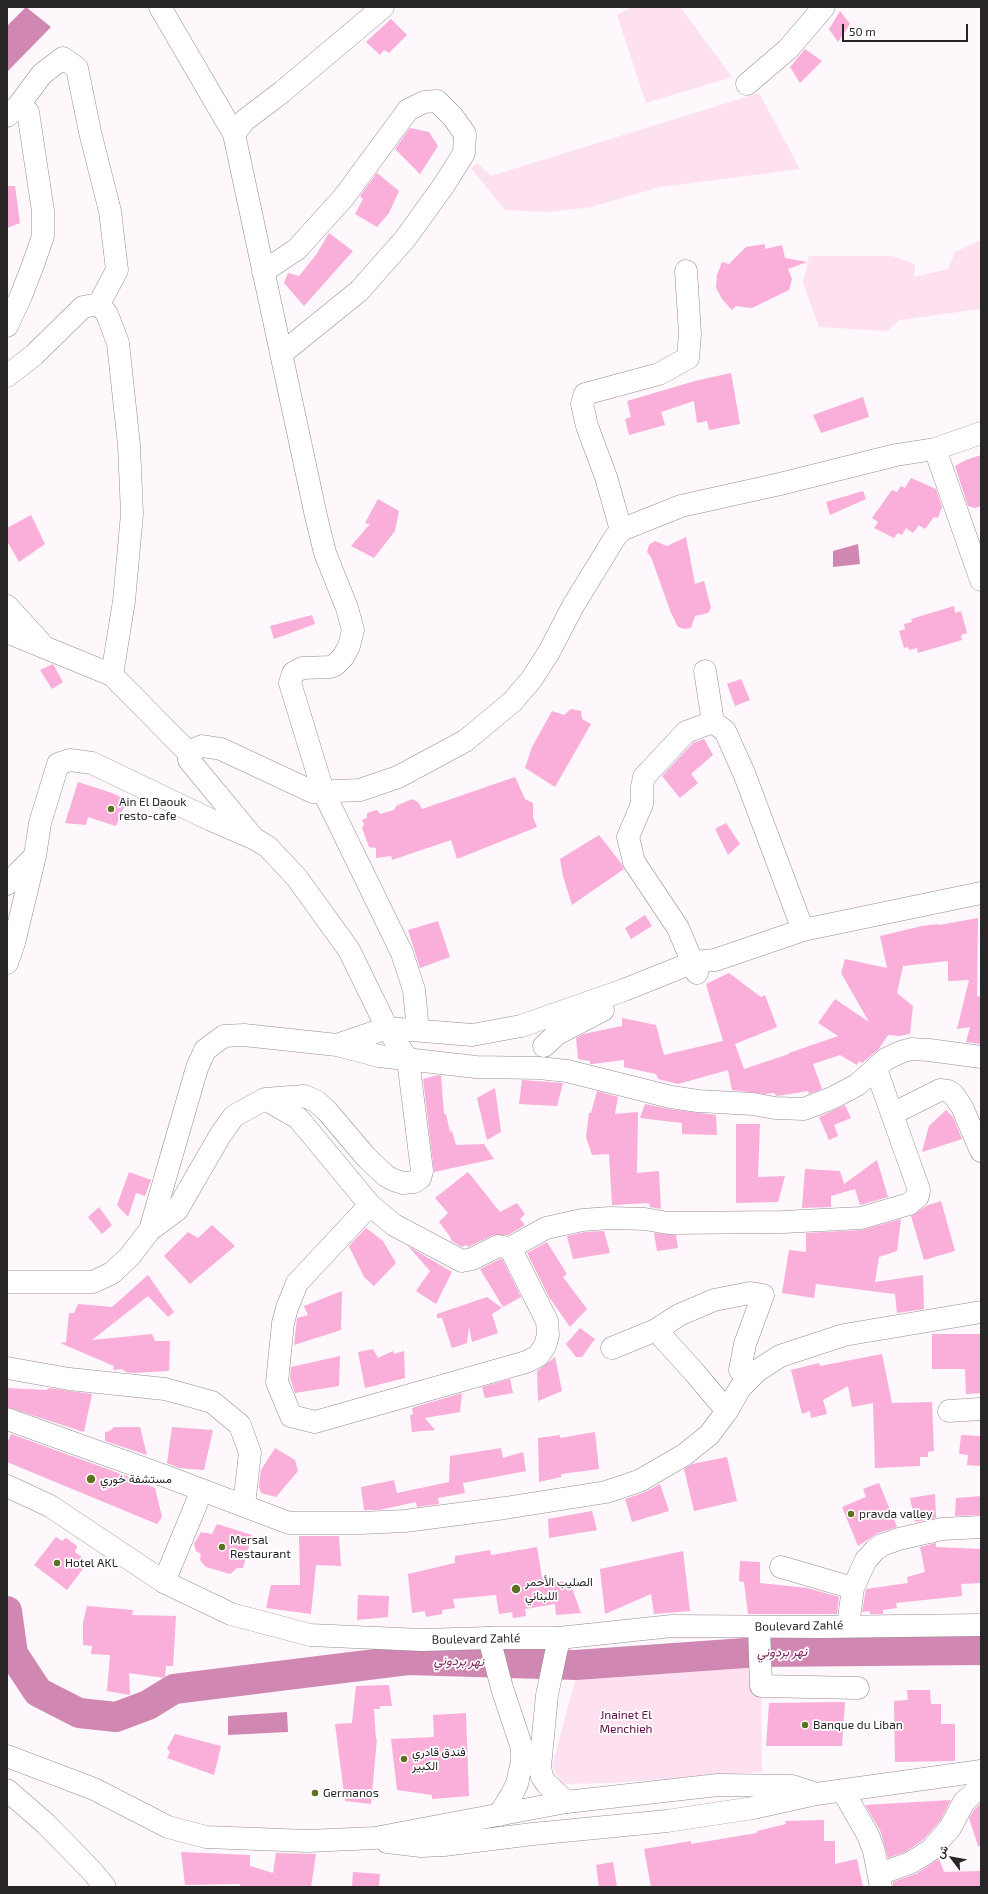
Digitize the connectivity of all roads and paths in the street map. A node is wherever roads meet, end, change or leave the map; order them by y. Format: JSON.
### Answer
{"nodes":[{"id":1,"x":160,"y":7,"type":"edge"},
{"id":2,"x":383,"y":7,"type":"edge"},
{"id":3,"x":824,"y":7,"type":"edge"},
{"id":4,"x":746,"y":84,"type":"dead end"},
{"id":5,"x":13,"y":111,"type":"edge"},
{"id":6,"x":234,"y":134,"type":"junction"},
{"id":7,"x":686,"y":271,"type":"dead end"},
{"id":8,"x":263,"y":272,"type":"junction"},
{"id":9,"x":99,"y":304,"type":"junction"},
{"id":10,"x":7,"y":326,"type":"edge"},
{"id":11,"x":281,"y":354,"type":"junction"},
{"id":12,"x":7,"y":376,"type":"edge"},
{"id":13,"x":981,"y":433,"type":"edge"},
{"id":14,"x":935,"y":449,"type":"junction"},
{"id":15,"x":621,"y":530,"type":"junction"},
{"id":16,"x":981,"y":580,"type":"edge"},
{"id":17,"x":7,"y":606,"type":"edge"},
{"id":18,"x":7,"y":632,"type":"edge"},
{"id":19,"x":43,"y":645,"type":"junction"},
{"id":20,"x":704,"y":671,"type":"dead end"},
{"id":21,"x":112,"y":675,"type":"junction"},
{"id":22,"x":713,"y":722,"type":"junction"},
{"id":23,"x":188,"y":752,"type":"junction"},
{"id":24,"x":323,"y":791,"type":"junction"},
{"id":25,"x":255,"y":839,"type":"junction"},
{"id":26,"x":35,"y":856,"type":"junction"},
{"id":27,"x":7,"y":884,"type":"edge"},
{"id":28,"x":981,"y":893,"type":"edge"},
{"id":29,"x":803,"y":930,"type":"junction"},
{"id":30,"x":7,"y":963,"type":"edge"},
{"id":31,"x":695,"y":968,"type":"junction"},
{"id":32,"x":528,"y":1024,"type":"junction"},
{"id":33,"x":387,"y":1028,"type":"junction"},
{"id":34,"x":418,"y":1030,"type":"junction"},
{"id":35,"x":472,"y":1035,"type":"junction"},
{"id":36,"x":337,"y":1045,"type":"junction"},
{"id":37,"x":544,"y":1046,"type":"junction"},
{"id":38,"x":981,"y":1057,"type":"edge"},
{"id":39,"x":408,"y":1060,"type":"junction"},
{"id":40,"x":476,"y":1067,"type":"junction"},
{"id":41,"x":539,"y":1068,"type":"junction"},
{"id":42,"x":876,"y":1069,"type":"junction"},
{"id":43,"x":265,"y":1099,"type":"junction"},
{"id":44,"x":892,"y":1114,"type":"junction"},
{"id":45,"x":981,"y":1151,"type":"edge"},
{"id":46,"x":370,"y":1205,"type":"junction"},
{"id":47,"x":150,"y":1230,"type":"junction"},
{"id":48,"x":510,"y":1248,"type":"junction"},
{"id":49,"x":7,"y":1282,"type":"edge"},
{"id":50,"x":981,"y":1312,"type":"edge"},
{"id":51,"x":656,"y":1330,"type":"junction"},
{"id":52,"x":612,"y":1348,"type":"dead end"},
{"id":53,"x":7,"y":1368,"type":"edge"},
{"id":54,"x":749,"y":1379,"type":"junction"},
{"id":55,"x":981,"y":1409,"type":"edge"},
{"id":56,"x":727,"y":1411,"type":"junction"},
{"id":57,"x":949,"y":1411,"type":"dead end"},
{"id":58,"x":7,"y":1419,"type":"edge"},
{"id":59,"x":7,"y":1486,"type":"edge"},
{"id":60,"x":202,"y":1490,"type":"junction"},
{"id":61,"x":244,"y":1505,"type":"junction"},
{"id":62,"x":981,"y":1526,"type":"edge"},
{"id":63,"x":781,"y":1567,"type":"dead end"},
{"id":64,"x":164,"y":1582,"type":"junction"},
{"id":65,"x":853,"y":1588,"type":"junction"},
{"id":66,"x":848,"y":1626,"type":"junction"},
{"id":67,"x":981,"y":1626,"type":"edge"},
{"id":68,"x":759,"y":1634,"type":"junction"},
{"id":69,"x":558,"y":1644,"type":"junction"},
{"id":70,"x":491,"y":1646,"type":"junction"},
{"id":71,"x":858,"y":1688,"type":"dead end"},
{"id":72,"x":547,"y":1698,"type":"junction"},
{"id":73,"x":507,"y":1704,"type":"junction"},
{"id":74,"x":7,"y":1756,"type":"edge"},
{"id":75,"x":981,"y":1771,"type":"edge"},
{"id":76,"x":981,"y":1786,"type":"edge"},
{"id":77,"x":7,"y":1790,"type":"edge"},
{"id":78,"x":843,"y":1791,"type":"junction"},
{"id":79,"x":816,"y":1794,"type":"junction"},
{"id":80,"x":566,"y":1802,"type":"junction"},
{"id":81,"x":499,"y":1815,"type":"junction"},
{"id":82,"x":375,"y":1838,"type":"junction"},
{"id":83,"x":880,"y":1881,"type":"edge"},
{"id":84,"x":106,"y":1887,"type":"edge"}],
"edges":[{"from":1,"to":6,"type":"street"},
{"from":2,"to":6,"type":"street"},
{"from":3,"to":4,"type":"street"},
{"from":5,"to":9,"type":"street"},
{"from":5,"to":10,"type":"street"},
{"from":6,"to":8,"type":"street"},
{"from":7,"to":15,"type":"street"},
{"from":8,"to":11,"type":"street"},
{"from":8,"to":11,"type":"street"},
{"from":9,"to":12,"type":"street"},
{"from":9,"to":21,"type":"street"},
{"from":11,"to":24,"type":"street"},
{"from":13,"to":14,"type":"street"},
{"from":14,"to":15,"type":"street"},
{"from":14,"to":16,"type":"street"},
{"from":15,"to":24,"type":"street"},
{"from":17,"to":19,"type":"street"},
{"from":18,"to":19,"type":"street"},
{"from":19,"to":21,"type":"street"},
{"from":20,"to":22,"type":"street"},
{"from":21,"to":23,"type":"street"},
{"from":22,"to":29,"type":"street"},
{"from":22,"to":31,"type":"street"},
{"from":23,"to":24,"type":"street"},
{"from":23,"to":25,"type":"street"},
{"from":24,"to":34,"type":"street"},
{"from":25,"to":26,"type":"street"},
{"from":25,"to":33,"type":"street"},
{"from":26,"to":27,"type":"street"},
{"from":26,"to":30,"type":"street"},
{"from":28,"to":29,"type":"street"},
{"from":29,"to":31,"type":"street"},
{"from":31,"to":32,"type":"street"},
{"from":31,"to":37,"type":"street"},
{"from":32,"to":35,"type":"street"},
{"from":32,"to":37,"type":"street"},
{"from":33,"to":34,"type":"street"},
{"from":33,"to":36,"type":"street"},
{"from":33,"to":39,"type":"street"},
{"from":34,"to":35,"type":"street"},
{"from":35,"to":40,"type":"street"},
{"from":36,"to":39,"type":"street"},
{"from":36,"to":47,"type":"street"},
{"from":37,"to":41,"type":"street"},
{"from":38,"to":42,"type":"street"},
{"from":39,"to":40,"type":"street"},
{"from":39,"to":43,"type":"street"},
{"from":40,"to":41,"type":"street"},
{"from":41,"to":42,"type":"street"},
{"from":42,"to":44,"type":"street"},
{"from":43,"to":46,"type":"street"},
{"from":43,"to":47,"type":"street"},
{"from":44,"to":45,"type":"street"},
{"from":44,"to":48,"type":"street"},
{"from":46,"to":48,"type":"street"},
{"from":46,"to":48,"type":"street"},
{"from":47,"to":49,"type":"street"},
{"from":50,"to":54,"type":"street"},
{"from":51,"to":52,"type":"street"},
{"from":51,"to":54,"type":"street"},
{"from":51,"to":56,"type":"street"},
{"from":53,"to":61,"type":"street"},
{"from":54,"to":56,"type":"street"},
{"from":55,"to":57,"type":"street"},
{"from":56,"to":61,"type":"street"},
{"from":58,"to":60,"type":"street"},
{"from":59,"to":64,"type":"street","name":"Boulevard Zahlé"},
{"from":60,"to":61,"type":"street"},
{"from":60,"to":64,"type":"street"},
{"from":62,"to":65,"type":"street"},
{"from":63,"to":65,"type":"street"},
{"from":64,"to":70,"type":"street","name":"Boulevard Zahlé"},
{"from":65,"to":66,"type":"street"},
{"from":66,"to":67,"type":"street","name":"Boulevard Zahlé"},
{"from":66,"to":68,"type":"street","name":"Boulevard Zahlé"},
{"from":68,"to":69,"type":"street","name":"Boulevard Zahlé"},
{"from":68,"to":71,"type":"street"},
{"from":69,"to":70,"type":"street","name":"Boulevard Zahlé"},
{"from":69,"to":72,"type":"street"},
{"from":70,"to":73,"type":"street"},
{"from":72,"to":73,"type":"street"},
{"from":72,"to":80,"type":"street"},
{"from":73,"to":81,"type":"street"},
{"from":74,"to":82,"type":"street"},
{"from":75,"to":78,"type":"street"},
{"from":76,"to":83,"type":"street"},
{"from":77,"to":84,"type":"street"},
{"from":78,"to":79,"type":"street"},
{"from":78,"to":83,"type":"street"},
{"from":79,"to":80,"type":"street"},
{"from":79,"to":82,"type":"street"},
{"from":80,"to":81,"type":"street"},
{"from":81,"to":82,"type":"street"}]}
